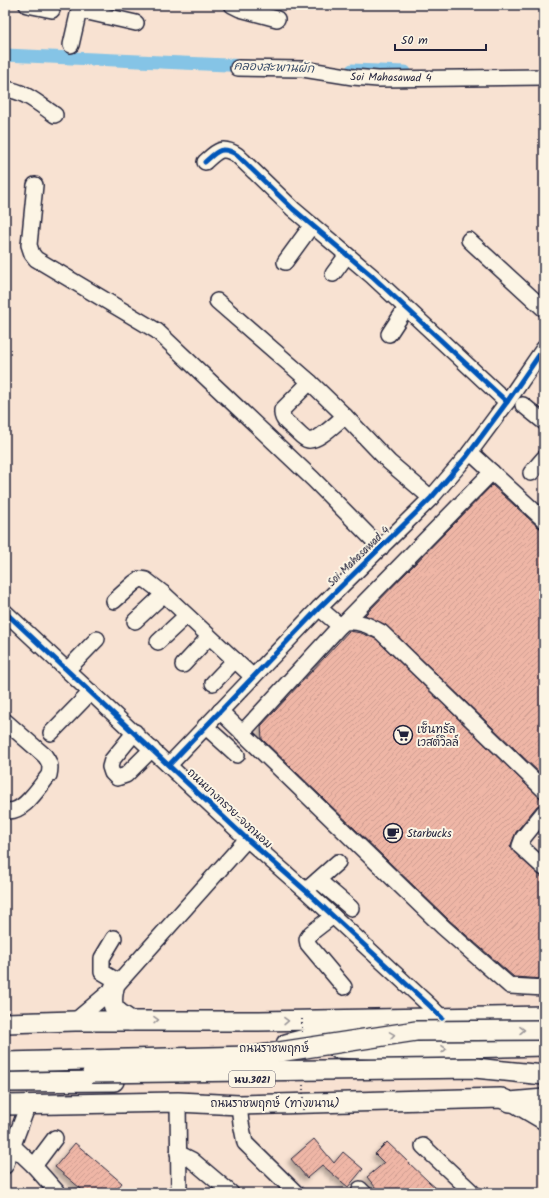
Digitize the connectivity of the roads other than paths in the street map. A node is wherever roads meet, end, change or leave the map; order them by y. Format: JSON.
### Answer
{"nodes":[{"id":1,"x":26,"y":5,"type":"edge"},
{"id":2,"x":232,"y":5,"type":"edge"},
{"id":3,"x":79,"y":8,"type":"edge"},
{"id":4,"x":52,"y":10,"type":"dead end"},
{"id":5,"x":277,"y":19,"type":"dead end"},
{"id":6,"x":136,"y":23,"type":"dead end"},
{"id":7,"x":71,"y":44,"type":"dead end"},
{"id":8,"x":238,"y":68,"type":"dead end"},
{"id":9,"x":544,"y":77,"type":"edge"},
{"id":10,"x":5,"y":89,"type":"edge"},
{"id":11,"x":55,"y":115,"type":"dead end"},
{"id":12,"x":205,"y":162,"type":"dead end"},
{"id":13,"x":35,"y":185,"type":"dead end"},
{"id":14,"x":312,"y":225,"type":"junction"},
{"id":15,"x":469,"y":240,"type":"dead end"},
{"id":16,"x":347,"y":255,"type":"junction"},
{"id":17,"x":285,"y":262,"type":"dead end"},
{"id":18,"x":333,"y":274,"type":"dead end"},
{"id":19,"x":217,"y":301,"type":"dead end"},
{"id":20,"x":406,"y":308,"type":"junction"},
{"id":21,"x":544,"y":309,"type":"edge"},
{"id":22,"x":389,"y":334,"type":"dead end"},
{"id":23,"x":544,"y":348,"type":"edge"},
{"id":24,"x":310,"y":382,"type":"junction"},
{"id":25,"x":507,"y":402,"type":"junction"},
{"id":26,"x":523,"y":404,"type":"dead end"},
{"id":27,"x":345,"y":416,"type":"junction"},
{"id":28,"x":544,"y":422,"type":"edge"},
{"id":29,"x":470,"y":452,"type":"junction"},
{"id":30,"x":544,"y":458,"type":"edge"},
{"id":31,"x":492,"y":472,"type":"junction"},
{"id":32,"x":531,"y":473,"type":"dead end"},
{"id":33,"x":431,"y":498,"type":"junction"},
{"id":34,"x":544,"y":520,"type":"edge"},
{"id":35,"x":381,"y":548,"type":"junction"},
{"id":36,"x":164,"y":594,"type":"junction"},
{"id":37,"x":114,"y":601,"type":"dead end"},
{"id":38,"x":319,"y":608,"type":"junction"},
{"id":39,"x":5,"y":612,"type":"edge"},
{"id":40,"x":186,"y":616,"type":"junction"},
{"id":41,"x":136,"y":622,"type":"dead end"},
{"id":42,"x":343,"y":624,"type":"junction"},
{"id":43,"x":209,"y":637,"type":"junction"},
{"id":44,"x":97,"y":639,"type":"dead end"},
{"id":45,"x":158,"y":642,"type":"dead end"},
{"id":46,"x":235,"y":660,"type":"junction"},
{"id":47,"x":184,"y":665,"type":"dead end"},
{"id":48,"x":67,"y":670,"type":"junction"},
{"id":49,"x":252,"y":677,"type":"junction"},
{"id":50,"x":212,"y":683,"type":"dead end"},
{"id":51,"x":91,"y":692,"type":"junction"},
{"id":52,"x":220,"y":711,"type":"junction"},
{"id":53,"x":5,"y":721,"type":"edge"},
{"id":54,"x":205,"y":726,"type":"junction"},
{"id":55,"x":135,"y":732,"type":"junction"},
{"id":56,"x":51,"y":733,"type":"dead end"},
{"id":57,"x":242,"y":733,"type":"junction"},
{"id":58,"x":152,"y":749,"type":"junction"},
{"id":59,"x":237,"y":756,"type":"dead end"},
{"id":60,"x":169,"y":765,"type":"junction"},
{"id":61,"x":544,"y":790,"type":"edge"},
{"id":62,"x":5,"y":810,"type":"edge"},
{"id":63,"x":544,"y":812,"type":"edge"},
{"id":64,"x":247,"y":839,"type":"junction"},
{"id":65,"x":338,"y":862,"type":"dead end"},
{"id":66,"x":544,"y":868,"type":"edge"},
{"id":67,"x":318,"y":880,"type":"junction"},
{"id":68,"x":306,"y":890,"type":"junction"},
{"id":69,"x":352,"y":908,"type":"dead end"},
{"id":70,"x":333,"y":916,"type":"junction"},
{"id":71,"x":114,"y":938,"type":"dead end"},
{"id":72,"x":117,"y":985,"type":"junction"},
{"id":73,"x":344,"y":987,"type":"dead end"},
{"id":74,"x":544,"y":988,"type":"edge"},
{"id":75,"x":544,"y":1016,"type":"edge"},
{"id":76,"x":442,"y":1018,"type":"junction"},
{"id":77,"x":378,"y":1019,"type":"junction"},
{"id":78,"x":75,"y":1021,"type":"junction"},
{"id":79,"x":131,"y":1021,"type":"junction"},
{"id":80,"x":5,"y":1023,"type":"edge"},
{"id":81,"x":544,"y":1030,"type":"edge"},
{"id":82,"x":279,"y":1046,"type":"junction"},
{"id":83,"x":544,"y":1046,"type":"edge"},
{"id":84,"x":5,"y":1054,"type":"edge"},
{"id":85,"x":5,"y":1062,"type":"edge"},
{"id":86,"x":500,"y":1074,"type":"junction"},
{"id":87,"x":5,"y":1075,"type":"edge"},
{"id":88,"x":544,"y":1075,"type":"edge"},
{"id":89,"x":5,"y":1082,"type":"edge"},
{"id":90,"x":544,"y":1082,"type":"edge"},
{"id":91,"x":544,"y":1099,"type":"edge"},
{"id":92,"x":178,"y":1102,"type":"junction"},
{"id":93,"x":510,"y":1102,"type":"junction"},
{"id":94,"x":239,"y":1104,"type":"junction"},
{"id":95,"x":5,"y":1105,"type":"edge"},
{"id":96,"x":28,"y":1105,"type":"junction"},
{"id":97,"x":544,"y":1122,"type":"edge"},
{"id":98,"x":55,"y":1138,"type":"dead end"},
{"id":99,"x":12,"y":1145,"type":"junction"},
{"id":100,"x":422,"y":1146,"type":"dead end"},
{"id":101,"x":178,"y":1153,"type":"junction"},
{"id":102,"x":5,"y":1166,"type":"edge"},
{"id":103,"x":34,"y":1166,"type":"junction"},
{"id":104,"x":58,"y":1193,"type":"edge"},
{"id":105,"x":179,"y":1193,"type":"edge"},
{"id":106,"x":231,"y":1193,"type":"edge"},
{"id":107,"x":296,"y":1193,"type":"edge"},
{"id":108,"x":473,"y":1193,"type":"edge"}],
"edges":[{"from":1,"to":4,"type":"street"},
{"from":2,"to":5,"type":"street"},
{"from":3,"to":6,"type":"street"},
{"from":3,"to":7,"type":"street"},
{"from":8,"to":9,"type":"street","name":"Soi Mahasawad 4"},
{"from":10,"to":11,"type":"street"},
{"from":12,"to":14,"type":"street"},
{"from":13,"to":35,"type":"street"},
{"from":14,"to":16,"type":"street"},
{"from":14,"to":17,"type":"street"},
{"from":15,"to":21,"type":"street"},
{"from":16,"to":18,"type":"street"},
{"from":16,"to":20,"type":"street"},
{"from":19,"to":24,"type":"street"},
{"from":20,"to":22,"type":"street"},
{"from":20,"to":25,"type":"street"},
{"from":23,"to":25,"type":"street","name":"Soi Mahasawad 4"},
{"from":24,"to":27,"type":"street"},
{"from":24,"to":27,"type":"street"},
{"from":25,"to":29,"type":"street","name":"Soi Mahasawad 4"},
{"from":26,"to":28,"type":"street"},
{"from":27,"to":33,"type":"street"},
{"from":29,"to":31,"type":"street"},
{"from":29,"to":33,"type":"street","name":"Soi Mahasawad 4"},
{"from":30,"to":32,"type":"street"},
{"from":31,"to":34,"type":"street"},
{"from":31,"to":42,"type":"street"},
{"from":33,"to":35,"type":"street","name":"Soi Mahasawad 4"},
{"from":35,"to":38,"type":"street","name":"Soi Mahasawad 4"},
{"from":36,"to":37,"type":"street"},
{"from":36,"to":40,"type":"street"},
{"from":36,"to":41,"type":"street"},
{"from":38,"to":42,"type":"street"},
{"from":38,"to":49,"type":"street","name":"Soi Mahasawad 4"},
{"from":39,"to":48,"type":"street","name":"ถนนบางกรวย-จงถนอม"},
{"from":40,"to":43,"type":"street"},
{"from":40,"to":45,"type":"street"},
{"from":42,"to":57,"type":"street"},
{"from":42,"to":61,"type":"street"},
{"from":43,"to":46,"type":"street"},
{"from":43,"to":47,"type":"street"},
{"from":44,"to":48,"type":"street"},
{"from":46,"to":49,"type":"street"},
{"from":46,"to":50,"type":"street"},
{"from":48,"to":51,"type":"street","name":"ถนนบางกรวย-จงถนอม"},
{"from":49,"to":52,"type":"street","name":"Soi Mahasawad 4"},
{"from":51,"to":55,"type":"street","name":"ถนนบางกรวย-จงถนอม"},
{"from":51,"to":56,"type":"street"},
{"from":52,"to":54,"type":"street","name":"Soi Mahasawad 4"},
{"from":52,"to":57,"type":"street"},
{"from":53,"to":62,"type":"street"},
{"from":54,"to":59,"type":"street"},
{"from":54,"to":60,"type":"street","name":"Soi Mahasawad 4"},
{"from":55,"to":58,"type":"street","name":"ถนนบางกรวย-จงถนอม"},
{"from":55,"to":58,"type":"street"},
{"from":57,"to":74,"type":"street"},
{"from":58,"to":60,"type":"street","name":"ถนนบางกรวย-จงถนอม"},
{"from":60,"to":64,"type":"street","name":"ถนนบางกรวย-จงถนอม"},
{"from":63,"to":66,"type":"street"},
{"from":64,"to":68,"type":"street","name":"ถนนบางกรวย-จงถนอม"},
{"from":64,"to":72,"type":"street"},
{"from":65,"to":67,"type":"street"},
{"from":67,"to":68,"type":"street"},
{"from":67,"to":69,"type":"street"},
{"from":68,"to":70,"type":"street","name":"ถนนบางกรวย-จงถนอม"},
{"from":70,"to":73,"type":"street"},
{"from":70,"to":76,"type":"street","name":"ถนนบางกรวย-จงถนอม"},
{"from":71,"to":72,"type":"street"},
{"from":72,"to":78,"type":"street"},
{"from":72,"to":79,"type":"main road"},
{"from":75,"to":76,"type":"main road"},
{"from":76,"to":77,"type":"main road"},
{"from":79,"to":77,"type":"main road","one_way":true},
{"from":77,"to":82,"type":"main road"},
{"from":78,"to":79,"type":"main road"},
{"from":78,"to":80,"type":"main road"},
{"from":85,"to":81,"type":"main road","one_way":true,"bridge":true},
{"from":82,"to":83,"type":"main road","name":"ถนนราชพฤกษ์","one_way":true},
{"from":82,"to":84,"type":"main road","name":"ถนนราชพฤกษ์"},
{"from":86,"to":88,"type":"main road","number":"นบ.3021"},
{"from":86,"to":89,"type":"main road","number":"นบ.3021"},
{"from":86,"to":90,"type":"main road"},
{"from":87,"to":88,"type":"main road","bridge":true},
{"from":91,"to":93,"type":"main road","name":"ถนนราชพฤกษ์ (ทางขนาน)"},
{"from":92,"to":94,"type":"main road","name":"ถนนราชพฤกษ์ (ทางขนาน)"},
{"from":92,"to":96,"type":"main road","name":"ถนนราชพฤกษ์ (ทางขนาน)"},
{"from":92,"to":101,"type":"street"},
{"from":93,"to":94,"type":"main road","name":"ถนนราชพฤกษ์ (ทางขนาน)"},
{"from":93,"to":97,"type":"street"},
{"from":94,"to":107,"type":"street"},
{"from":95,"to":96,"type":"main road","name":"ถนนราชพฤกษ์ (ทางขนาน)"},
{"from":96,"to":99,"type":"street"},
{"from":98,"to":103,"type":"street"},
{"from":99,"to":102,"type":"street"},
{"from":99,"to":103,"type":"street"},
{"from":100,"to":108,"type":"street"},
{"from":101,"to":105,"type":"street"},
{"from":101,"to":106,"type":"street"},
{"from":103,"to":104,"type":"street"}]}
